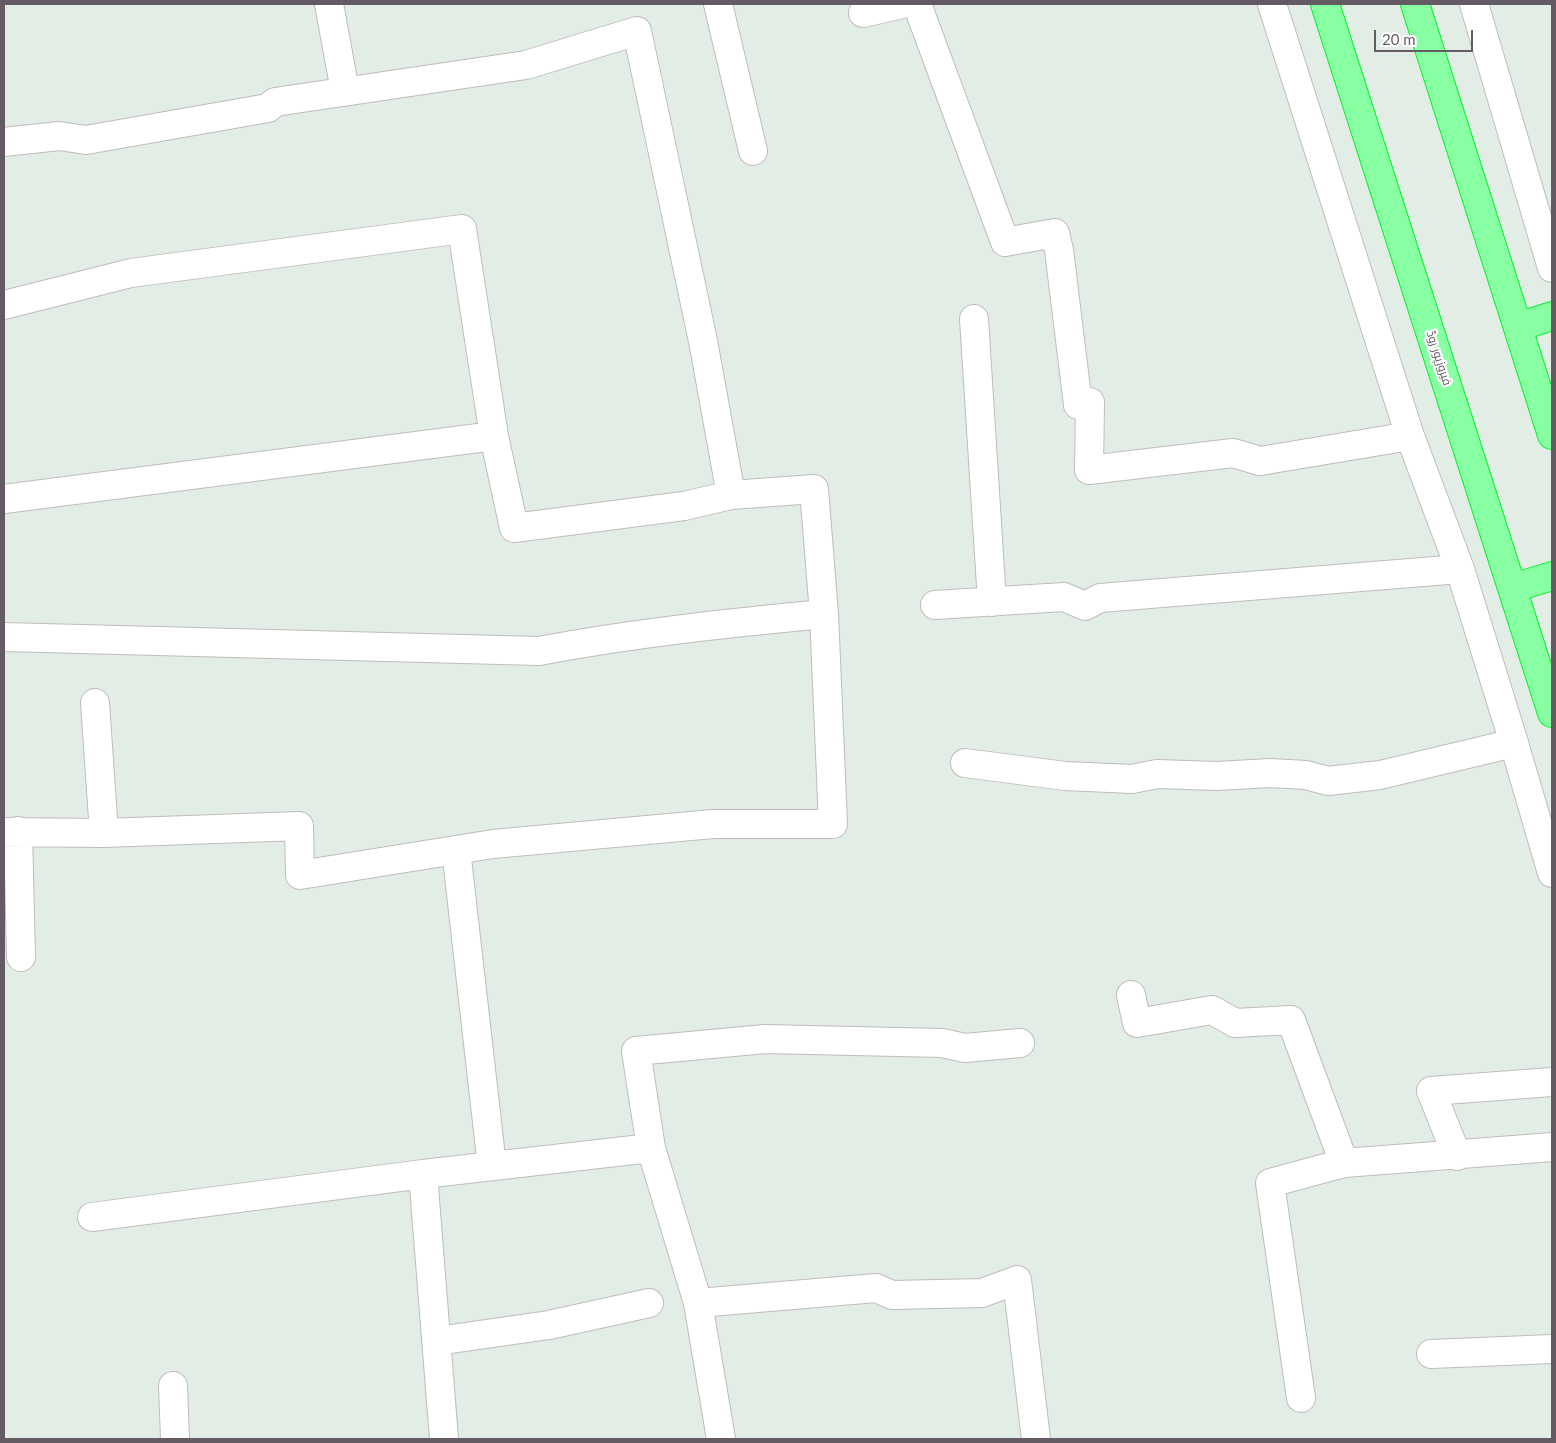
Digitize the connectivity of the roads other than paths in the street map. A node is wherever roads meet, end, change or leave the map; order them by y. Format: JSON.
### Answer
{"nodes":[{"id":1,"x":330,"y":4,"type":"edge"},
{"id":2,"x":718,"y":4,"type":"edge"},
{"id":3,"x":902,"y":4,"type":"edge"},
{"id":4,"x":917,"y":4,"type":"edge"},
{"id":5,"x":1272,"y":4,"type":"edge"},
{"id":6,"x":1325,"y":4,"type":"edge"},
{"id":7,"x":1415,"y":4,"type":"edge"},
{"id":8,"x":1474,"y":4,"type":"edge"},
{"id":9,"x":863,"y":13,"type":"dead end"},
{"id":10,"x":346,"y":91,"type":"junction"},
{"id":11,"x":4,"y":142,"type":"edge"},
{"id":12,"x":753,"y":151,"type":"dead end"},
{"id":13,"x":1552,"y":268,"type":"edge"},
{"id":14,"x":4,"y":305,"type":"edge"},
{"id":15,"x":1552,"y":316,"type":"edge"},
{"id":16,"x":974,"y":319,"type":"dead end"},
{"id":17,"x":1518,"y":328,"type":"junction"},
{"id":18,"x":1552,"y":435,"type":"edge"},
{"id":19,"x":494,"y":436,"type":"junction"},
{"id":20,"x":1410,"y":436,"type":"junction"},
{"id":21,"x":731,"y":495,"type":"junction"},
{"id":22,"x":4,"y":499,"type":"edge"},
{"id":23,"x":1460,"y":569,"type":"junction"},
{"id":24,"x":1552,"y":576,"type":"edge"},
{"id":25,"x":1513,"y":588,"type":"junction"},
{"id":26,"x":992,"y":602,"type":"junction"},
{"id":27,"x":935,"y":605,"type":"dead end"},
{"id":28,"x":824,"y":614,"type":"junction"},
{"id":29,"x":4,"y":637,"type":"edge"},
{"id":30,"x":94,"y":704,"type":"dead end"},
{"id":31,"x":1552,"y":713,"type":"edge"},
{"id":32,"x":1514,"y":743,"type":"junction"},
{"id":33,"x":965,"y":762,"type":"dead end"},
{"id":34,"x":11,"y":832,"type":"edge"},
{"id":35,"x":104,"y":833,"type":"junction"},
{"id":36,"x":456,"y":850,"type":"junction"},
{"id":37,"x":1552,"y":873,"type":"edge"},
{"id":38,"x":21,"y":957,"type":"dead end"},
{"id":39,"x":1131,"y":995,"type":"dead end"},
{"id":40,"x":1020,"y":1044,"type":"dead end"},
{"id":41,"x":1552,"y":1082,"type":"edge"},
{"id":42,"x":1552,"y":1147,"type":"edge"},
{"id":43,"x":652,"y":1148,"type":"junction"},
{"id":44,"x":1457,"y":1156,"type":"junction"},
{"id":45,"x":1344,"y":1163,"type":"junction"},
{"id":46,"x":492,"y":1166,"type":"junction"},
{"id":47,"x":423,"y":1174,"type":"junction"},
{"id":48,"x":92,"y":1217,"type":"dead end"},
{"id":49,"x":649,"y":1303,"type":"dead end"},
{"id":50,"x":698,"y":1303,"type":"junction"},
{"id":51,"x":436,"y":1341,"type":"junction"},
{"id":52,"x":1552,"y":1349,"type":"edge"},
{"id":53,"x":1431,"y":1354,"type":"dead end"},
{"id":54,"x":172,"y":1386,"type":"dead end"},
{"id":55,"x":1301,"y":1398,"type":"dead end"},
{"id":56,"x":176,"y":1439,"type":"edge"},
{"id":57,"x":444,"y":1439,"type":"edge"},
{"id":58,"x":720,"y":1439,"type":"edge"},
{"id":59,"x":1036,"y":1439,"type":"edge"}],
"edges":[{"from":1,"to":10,"type":"street"},
{"from":2,"to":12,"type":"street"},
{"from":3,"to":9,"type":"street"},
{"from":4,"to":20,"type":"street"},
{"from":5,"to":20,"type":"street"},
{"from":6,"to":25,"type":"highway","name":"فیروزپور روڈ"},
{"from":7,"to":17,"type":"highway"},
{"from":8,"to":13,"type":"street"},
{"from":10,"to":11,"type":"street"},
{"from":10,"to":21,"type":"street"},
{"from":14,"to":19,"type":"street"},
{"from":15,"to":17,"type":"highway"},
{"from":16,"to":26,"type":"street"},
{"from":17,"to":18,"type":"highway"},
{"from":19,"to":21,"type":"street"},
{"from":19,"to":22,"type":"street"},
{"from":20,"to":23,"type":"street"},
{"from":21,"to":28,"type":"street"},
{"from":23,"to":26,"type":"street"},
{"from":23,"to":32,"type":"street"},
{"from":24,"to":25,"type":"highway"},
{"from":25,"to":31,"type":"highway","name":"فیروزپور روڈ"},
{"from":26,"to":27,"type":"street"},
{"from":28,"to":29,"type":"street"},
{"from":28,"to":36,"type":"street"},
{"from":30,"to":35,"type":"street"},
{"from":32,"to":33,"type":"street"},
{"from":32,"to":37,"type":"street"},
{"from":34,"to":35,"type":"street"},
{"from":34,"to":38,"type":"street"},
{"from":35,"to":36,"type":"street"},
{"from":36,"to":46,"type":"street"},
{"from":39,"to":45,"type":"street"},
{"from":40,"to":43,"type":"street"},
{"from":41,"to":44,"type":"street"},
{"from":42,"to":44,"type":"street"},
{"from":43,"to":46,"type":"street"},
{"from":43,"to":50,"type":"street"},
{"from":44,"to":45,"type":"street"},
{"from":45,"to":55,"type":"street"},
{"from":46,"to":47,"type":"street"},
{"from":47,"to":48,"type":"street"},
{"from":47,"to":51,"type":"street"},
{"from":49,"to":51,"type":"street"},
{"from":50,"to":58,"type":"street"},
{"from":50,"to":59,"type":"street"},
{"from":51,"to":57,"type":"street"},
{"from":52,"to":53,"type":"street"},
{"from":54,"to":56,"type":"street"}]}
